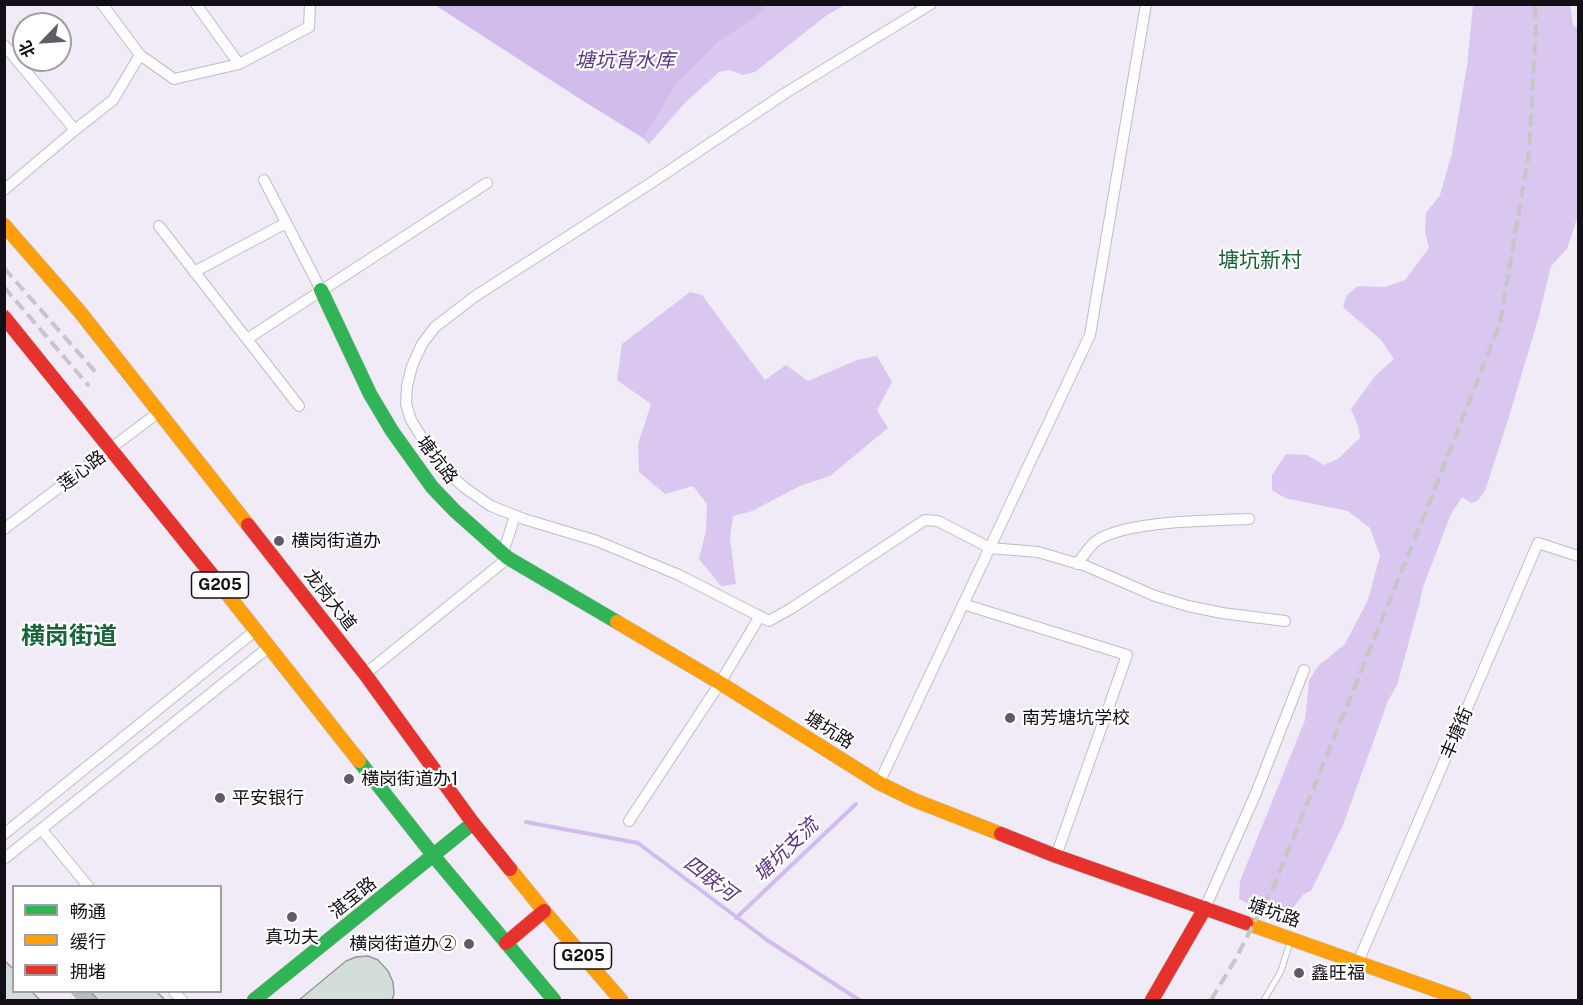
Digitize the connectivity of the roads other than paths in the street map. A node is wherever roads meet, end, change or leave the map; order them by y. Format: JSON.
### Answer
{"nodes":[{"id":1,"x":102,"y":4,"type":"edge"},
{"id":2,"x":195,"y":4,"type":"edge"},
{"id":3,"x":310,"y":4,"type":"edge"},
{"id":4,"x":931,"y":4,"type":"edge"},
{"id":5,"x":1146,"y":4,"type":"edge"},
{"id":6,"x":4,"y":45,"type":"edge"},
{"id":7,"x":140,"y":55,"type":"junction"},
{"id":8,"x":239,"y":64,"type":"junction"},
{"id":9,"x":75,"y":130,"type":"junction"},
{"id":10,"x":264,"y":180,"type":"dead end"},
{"id":11,"x":487,"y":183,"type":"dead end"},
{"id":12,"x":4,"y":190,"type":"edge"},
{"id":13,"x":286,"y":223,"type":"junction"},
{"id":14,"x":4,"y":225,"type":"edge"},
{"id":15,"x":159,"y":226,"type":"dead end"},
{"id":16,"x":194,"y":272,"type":"junction"},
{"id":17,"x":321,"y":290,"type":"junction"},
{"id":18,"x":4,"y":317,"type":"edge"},
{"id":19,"x":247,"y":339,"type":"junction"},
{"id":20,"x":299,"y":406,"type":"dead end"},
{"id":21,"x":159,"y":412,"type":"junction"},
{"id":22,"x":111,"y":449,"type":"junction"},
{"id":23,"x":515,"y":516,"type":"junction"},
{"id":24,"x":1249,"y":519,"type":"dead end"},
{"id":25,"x":4,"y":529,"type":"edge"},
{"id":26,"x":990,"y":548,"type":"junction"},
{"id":27,"x":506,"y":555,"type":"junction"},
{"id":28,"x":1578,"y":556,"type":"edge"},
{"id":29,"x":1077,"y":564,"type":"junction"},
{"id":30,"x":963,"y":604,"type":"junction"},
{"id":31,"x":760,"y":616,"type":"junction"},
{"id":32,"x":1285,"y":621,"type":"dead end"},
{"id":33,"x":256,"y":630,"type":"junction"},
{"id":34,"x":269,"y":647,"type":"junction"},
{"id":35,"x":1304,"y":670,"type":"dead end"},
{"id":36,"x":365,"y":674,"type":"junction"},
{"id":37,"x":720,"y":683,"type":"junction"},
{"id":38,"x":879,"y":783,"type":"junction"},
{"id":39,"x":629,"y":821,"type":"dead end"},
{"id":40,"x":19,"y":822,"type":"junction"},
{"id":41,"x":473,"y":823,"type":"junction"},
{"id":42,"x":41,"y":829,"type":"junction"},
{"id":43,"x":4,"y":834,"type":"edge"},
{"id":44,"x":31,"y":838,"type":"junction"},
{"id":45,"x":433,"y":855,"type":"junction"},
{"id":46,"x":1056,"y":856,"type":"junction"},
{"id":47,"x":4,"y":859,"type":"edge"},
{"id":48,"x":87,"y":885,"type":"edge"},
{"id":49,"x":1205,"y":908,"type":"junction"},
{"id":50,"x":544,"y":911,"type":"junction"},
{"id":51,"x":1291,"y":938,"type":"junction"},
{"id":52,"x":506,"y":943,"type":"junction"},
{"id":53,"x":1358,"y":962,"type":"junction"},
{"id":54,"x":254,"y":1000,"type":"edge"},
{"id":55,"x":554,"y":1000,"type":"edge"},
{"id":56,"x":621,"y":1000,"type":"edge"},
{"id":57,"x":1152,"y":1000,"type":"edge"},
{"id":58,"x":1264,"y":1000,"type":"edge"},
{"id":59,"x":1464,"y":1000,"type":"edge"}],
"edges":[{"from":1,"to":7,"type":"street"},
{"from":2,"to":8,"type":"street"},
{"from":3,"to":8,"type":"street"},
{"from":4,"to":23,"type":"street"},
{"from":5,"to":26,"type":"street"},
{"from":6,"to":9,"type":"street"},
{"from":7,"to":8,"type":"street"},
{"from":7,"to":9,"type":"street"},
{"from":9,"to":12,"type":"street"},
{"from":10,"to":13,"type":"street"},
{"from":11,"to":17,"type":"street"},
{"from":13,"to":16,"type":"street"},
{"from":13,"to":17,"type":"street"},
{"from":14,"to":21,"type":"main road","name":"龙岗大道","number":"G205"},
{"from":15,"to":16,"type":"street"},
{"from":16,"to":19,"type":"street"},
{"from":17,"to":19,"type":"street"},
{"from":17,"to":27,"type":"main road","name":"塘坑路"},
{"from":18,"to":22,"type":"main road","number":"G205"},
{"from":19,"to":20,"type":"street"},
{"from":21,"to":22,"type":"street","name":"莲心路"},
{"from":21,"to":36,"type":"main road","name":"龙岗大道","number":"G205"},
{"from":22,"to":25,"type":"street","name":"莲心路"},
{"from":22,"to":33,"type":"main road","number":"G205"},
{"from":23,"to":27,"type":"street"},
{"from":23,"to":31,"type":"street"},
{"from":24,"to":29,"type":"street"},
{"from":26,"to":29,"type":"street"},
{"from":26,"to":30,"type":"street"},
{"from":26,"to":31,"type":"street"},
{"from":27,"to":36,"type":"street"},
{"from":27,"to":37,"type":"main road","name":"塘坑路"},
{"from":28,"to":53,"type":"street","name":"丰塘街"},
{"from":29,"to":32,"type":"street"},
{"from":30,"to":38,"type":"street"},
{"from":30,"to":46,"type":"street"},
{"from":31,"to":37,"type":"street"},
{"from":33,"to":34,"type":"main road","number":"G205"},
{"from":33,"to":40,"type":"street"},
{"from":34,"to":42,"type":"street"},
{"from":34,"to":45,"type":"main road","number":"G205"},
{"from":35,"to":49,"type":"street"},
{"from":36,"to":41,"type":"main road","name":"龙岗大道","number":"G205"},
{"from":37,"to":38,"type":"main road","name":"塘坑路"},
{"from":37,"to":39,"type":"street"},
{"from":38,"to":46,"type":"main road","name":"塘坑路"},
{"from":40,"to":43,"type":"street"},
{"from":40,"to":44,"type":"street"},
{"from":41,"to":45,"type":"main road","name":"湛宝路"},
{"from":41,"to":50,"type":"main road","name":"龙岗大道","number":"G205"},
{"from":42,"to":44,"type":"street"},
{"from":42,"to":48,"type":"street"},
{"from":44,"to":47,"type":"street"},
{"from":45,"to":52,"type":"main road","number":"G205"},
{"from":45,"to":54,"type":"main road","name":"湛宝路"},
{"from":46,"to":49,"type":"main road","name":"塘坑路"},
{"from":49,"to":51,"type":"main road","name":"塘坑路"},
{"from":49,"to":57,"type":"main road"},
{"from":50,"to":52,"type":"main road"},
{"from":50,"to":56,"type":"main road","name":"龙岗大道","number":"G205"},
{"from":51,"to":53,"type":"main road","name":"塘坑路"},
{"from":51,"to":58,"type":"lane"},
{"from":52,"to":55,"type":"main road","number":"G205"},
{"from":53,"to":59,"type":"main road","name":"塘坑路"}]}
